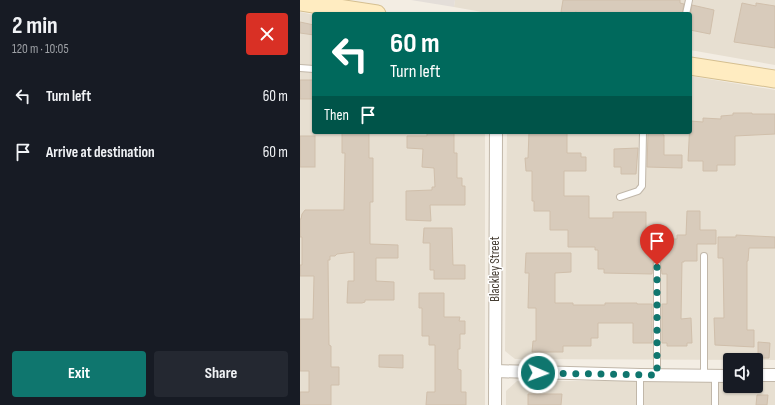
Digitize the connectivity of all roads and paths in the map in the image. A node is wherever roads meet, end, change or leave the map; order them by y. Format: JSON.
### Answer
{"nodes":[{"id":1,"x":689,"y":0,"type":"edge"},
{"id":2,"x":300,"y":2,"type":"edge"},
{"id":3,"x":363,"y":12,"type":"edge"},
{"id":4,"x":686,"y":12,"type":"edge"},
{"id":5,"x":692,"y":66,"type":"edge"},
{"id":6,"x":300,"y":68,"type":"edge"},
{"id":7,"x":312,"y":70,"type":"edge"},
{"id":8,"x":775,"y":79,"type":"edge"},
{"id":9,"x":496,"y":134,"type":"edge"},
{"id":10,"x":643,"y":134,"type":"edge"},
{"id":11,"x":620,"y":197,"type":"dead end"},
{"id":12,"x":704,"y":256,"type":"dead end"},
{"id":13,"x":657,"y":265,"type":"dead end"},
{"id":14,"x":495,"y":371,"type":"junction"},
{"id":15,"x":640,"y":375,"type":"junction"},
{"id":16,"x":657,"y":375,"type":"junction"},
{"id":17,"x":763,"y":375,"type":"edge"},
{"id":18,"x":775,"y":375,"type":"edge"},
{"id":19,"x":709,"y":376,"type":"junction"},
{"id":20,"x":723,"y":376,"type":"edge"},
{"id":21,"x":495,"y":405,"type":"edge"},
{"id":22,"x":640,"y":405,"type":"edge"},
{"id":23,"x":715,"y":405,"type":"edge"}],
"edges":[{"from":1,"to":4,"type":"lane"},
{"from":2,"to":3,"type":"street"},
{"from":5,"to":8,"type":"street"},
{"from":6,"to":7,"type":"lane"},
{"from":9,"to":14,"type":"street","name":"Blackley Street"},
{"from":10,"to":11,"type":"lane"},
{"from":12,"to":19,"type":"lane"},
{"from":13,"to":16,"type":"lane"},
{"from":14,"to":15,"type":"street"},
{"from":14,"to":21,"type":"street","name":"Blackley Street"},
{"from":15,"to":16,"type":"street"},
{"from":15,"to":22,"type":"lane"},
{"from":16,"to":19,"type":"street"},
{"from":17,"to":18,"type":"street"},
{"from":19,"to":20,"type":"street"},
{"from":19,"to":23,"type":"lane"}]}
